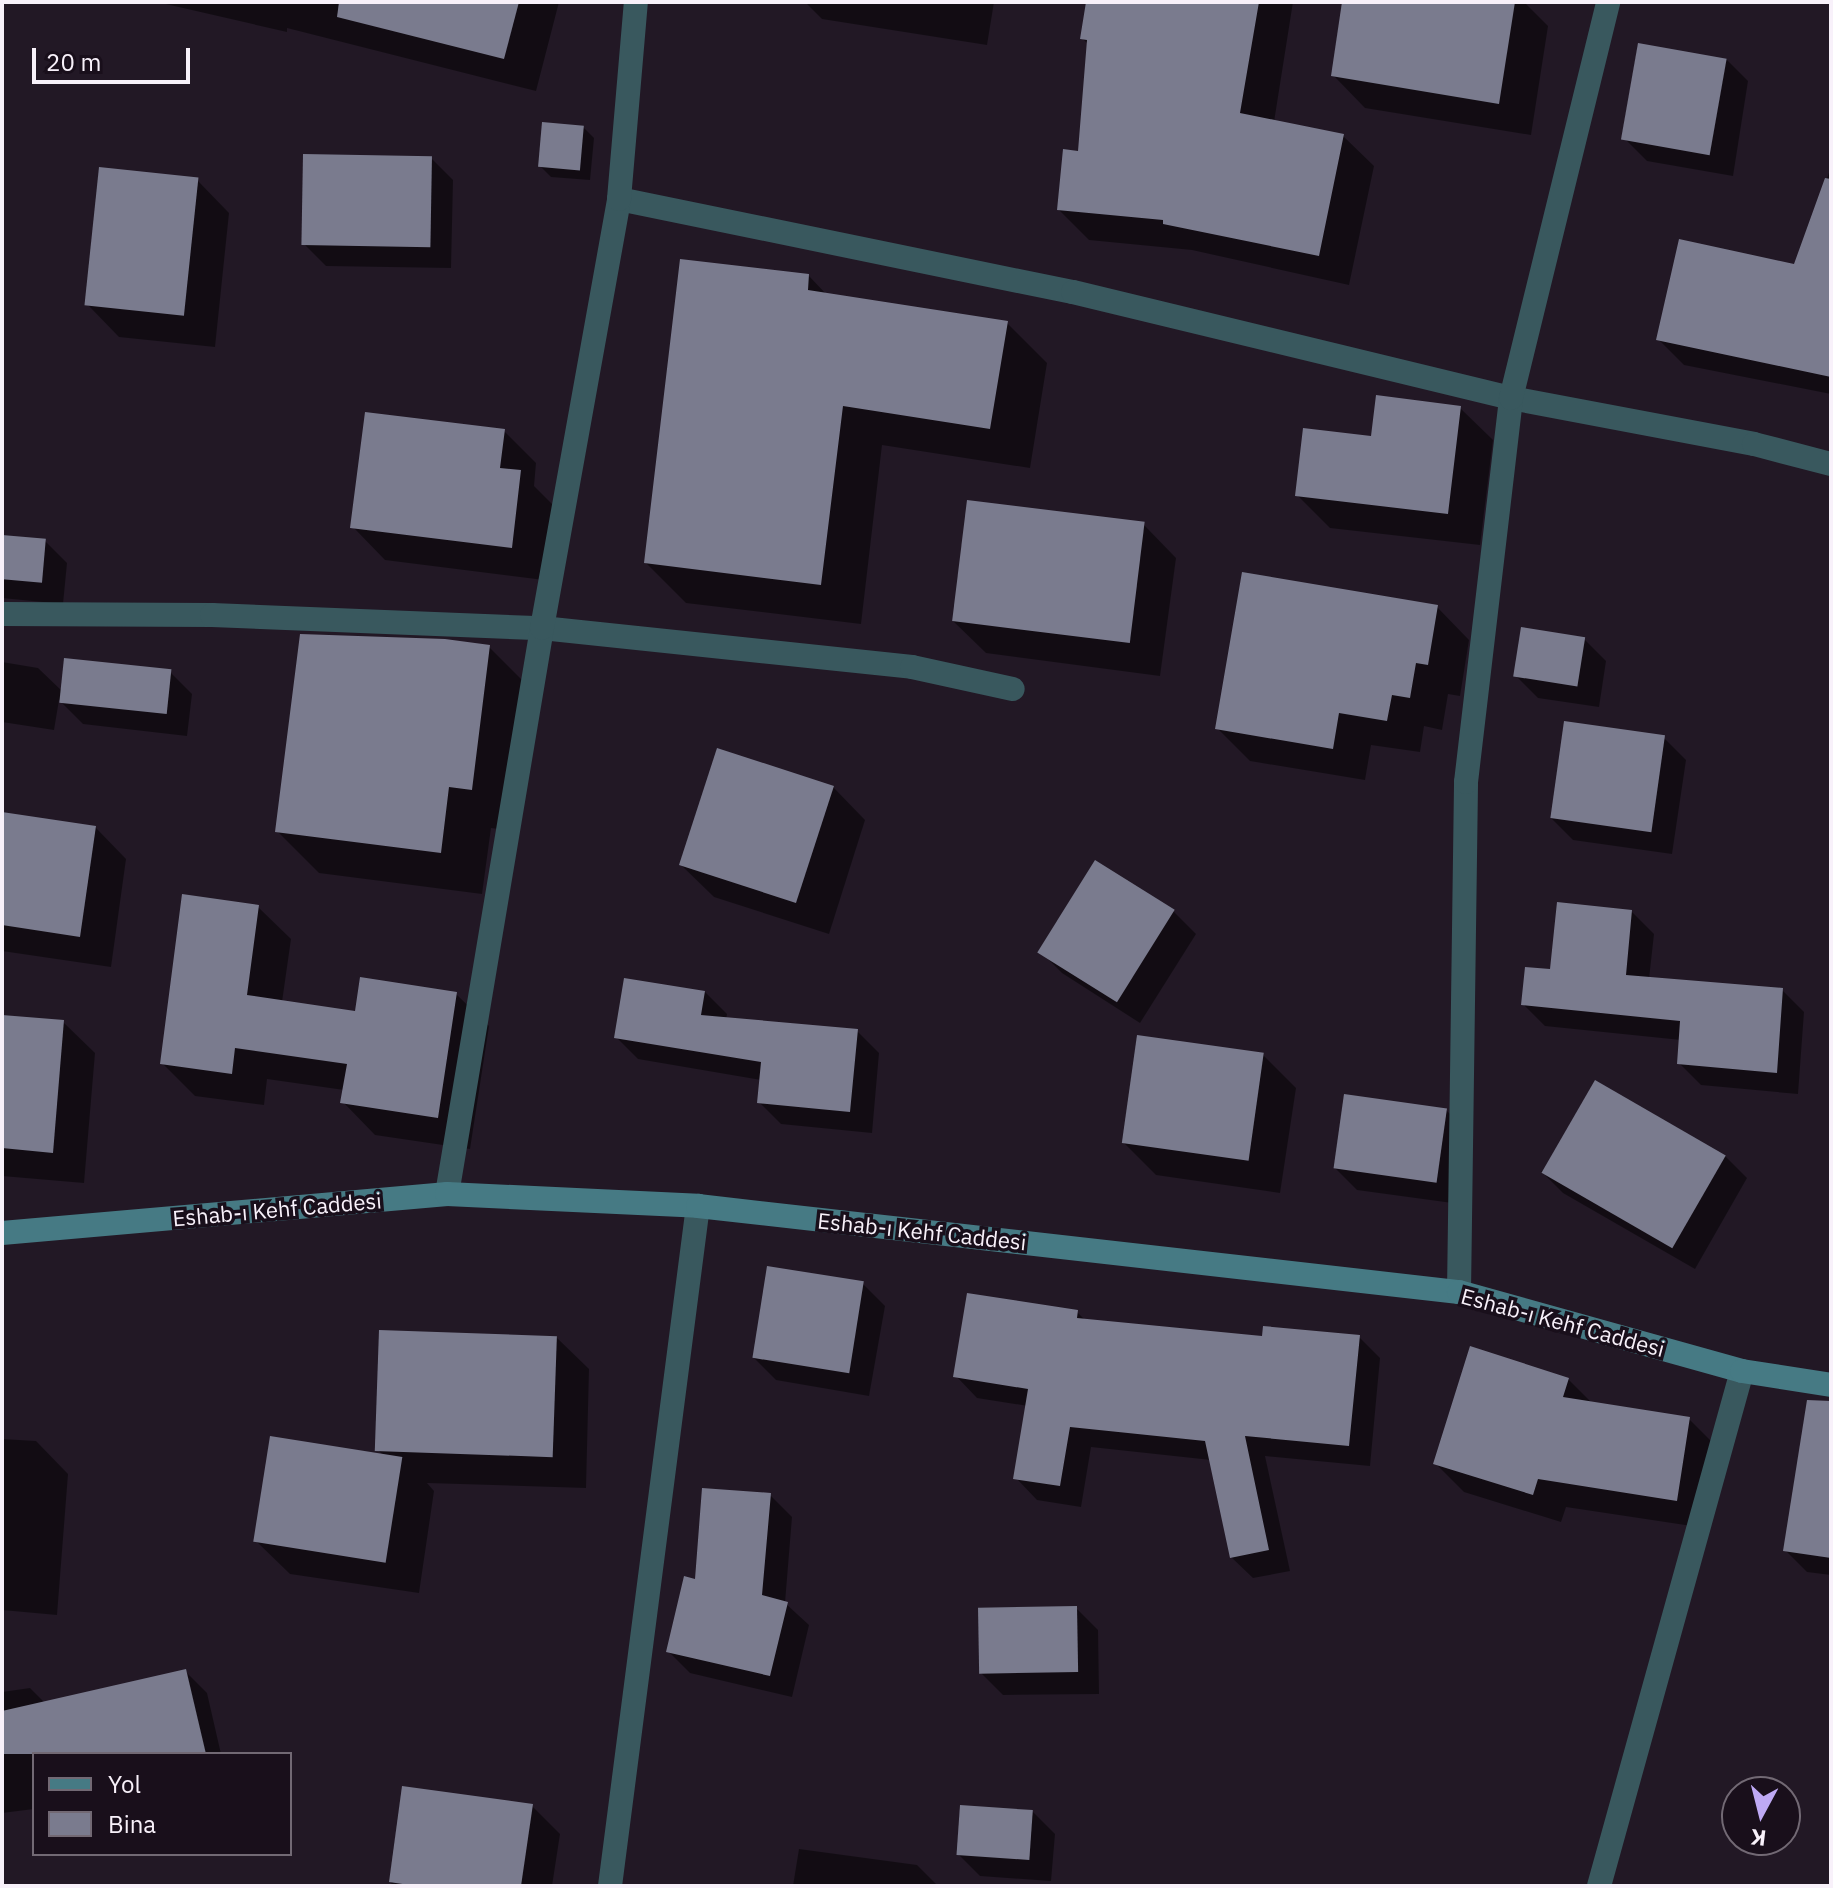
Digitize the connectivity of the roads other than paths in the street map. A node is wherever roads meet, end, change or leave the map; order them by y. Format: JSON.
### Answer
{"nodes":[{"id":1,"x":636,"y":2,"type":"edge"},
{"id":2,"x":1608,"y":2,"type":"edge"},
{"id":3,"x":619,"y":199,"type":"junction"},
{"id":4,"x":1511,"y":398,"type":"junction"},
{"id":5,"x":1831,"y":464,"type":"edge"},
{"id":6,"x":2,"y":614,"type":"edge"},
{"id":7,"x":542,"y":628,"type":"junction"},
{"id":8,"x":1013,"y":689,"type":"dead end"},
{"id":9,"x":447,"y":1194,"type":"junction"},
{"id":10,"x":698,"y":1206,"type":"junction"},
{"id":11,"x":2,"y":1233,"type":"edge"},
{"id":12,"x":1459,"y":1292,"type":"junction"},
{"id":13,"x":1742,"y":1371,"type":"junction"},
{"id":14,"x":1831,"y":1385,"type":"edge"},
{"id":15,"x":610,"y":1886,"type":"edge"},
{"id":16,"x":1599,"y":1886,"type":"edge"}],
"edges":[{"from":1,"to":3,"type":"street"},
{"from":2,"to":4,"type":"street"},
{"from":3,"to":4,"type":"street"},
{"from":3,"to":7,"type":"street"},
{"from":4,"to":5,"type":"street"},
{"from":4,"to":12,"type":"street"},
{"from":6,"to":7,"type":"street"},
{"from":7,"to":8,"type":"street"},
{"from":7,"to":9,"type":"street"},
{"from":9,"to":10,"type":"street","name":"Eshab-ı Kehf Caddesi"},
{"from":9,"to":11,"type":"street","name":"Eshab-ı Kehf Caddesi"},
{"from":10,"to":12,"type":"street","name":"Eshab-ı Kehf Caddesi"},
{"from":10,"to":15,"type":"street"},
{"from":12,"to":13,"type":"street","name":"Eshab-ı Kehf Caddesi"},
{"from":13,"to":14,"type":"street","name":"Eshab-ı Kehf Caddesi"},
{"from":13,"to":16,"type":"street"}]}
